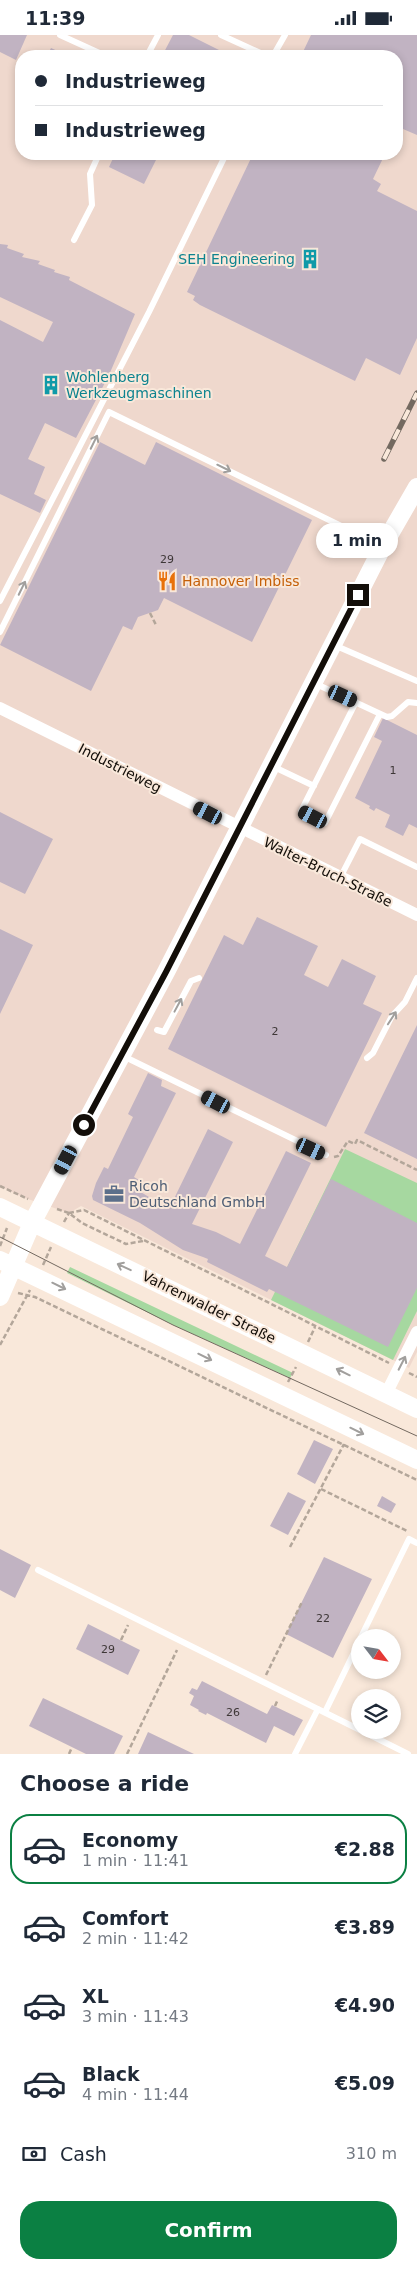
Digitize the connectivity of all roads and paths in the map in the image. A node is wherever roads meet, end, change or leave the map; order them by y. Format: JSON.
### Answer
{"nodes":[{"id":1,"x":60,"y":35,"type":"edge"},
{"id":2,"x":158,"y":35,"type":"edge"},
{"id":3,"x":221,"y":35,"type":"edge"},
{"id":4,"x":285,"y":35,"type":"edge"},
{"id":5,"x":93,"y":50,"type":"edge"},
{"id":6,"x":150,"y":50,"type":"edge"},
{"id":7,"x":253,"y":50,"type":"edge"},
{"id":8,"x":276,"y":50,"type":"edge"},
{"id":9,"x":96,"y":160,"type":"edge"},
{"id":10,"x":223,"y":160,"type":"edge"},
{"id":11,"x":74,"y":240,"type":"dead end"},
{"id":12,"x":417,"y":487,"type":"edge"},
{"id":13,"x":383,"y":546,"type":"junction"},
{"id":14,"x":0,"y":601,"type":"edge"},
{"id":15,"x":150,"y":613,"type":"dead end"},
{"id":16,"x":156,"y":625,"type":"dead end"},
{"id":17,"x":0,"y":631,"type":"edge"},
{"id":18,"x":333,"y":644,"type":"junction"},
{"id":19,"x":417,"y":681,"type":"edge"},
{"id":20,"x":313,"y":683,"type":"junction"},
{"id":21,"x":356,"y":702,"type":"junction"},
{"id":22,"x":417,"y":703,"type":"edge"},
{"id":23,"x":0,"y":708,"type":"edge"},
{"id":24,"x":380,"y":714,"type":"junction"},
{"id":25,"x":272,"y":765,"type":"junction"},
{"id":26,"x":314,"y":786,"type":"junction"},
{"id":27,"x":239,"y":828,"type":"junction"},
{"id":28,"x":417,"y":867,"type":"edge"},
{"id":29,"x":340,"y":878,"type":"junction"},
{"id":30,"x":416,"y":912,"type":"edge"},
{"id":31,"x":199,"y":978,"type":"dead end"},
{"id":32,"x":417,"y":978,"type":"edge"},
{"id":33,"x":157,"y":1031,"type":"dead end"},
{"id":34,"x":122,"y":1055,"type":"junction"},
{"id":35,"x":367,"y":1058,"type":"dead end"},
{"id":36,"x":326,"y":1155,"type":"joint"},
{"id":37,"x":417,"y":1170,"type":"edge"},
{"id":38,"x":0,"y":1186,"type":"edge"},
{"id":39,"x":22,"y":1197,"type":"dead end"},
{"id":40,"x":0,"y":1207,"type":"edge"},
{"id":41,"x":69,"y":1213,"type":"junction"},
{"id":42,"x":32,"y":1223,"type":"junction"},
{"id":43,"x":58,"y":1235,"type":"junction"},
{"id":44,"x":143,"y":1241,"type":"junction"},
{"id":45,"x":7,"y":1263,"type":"edge"},
{"id":46,"x":37,"y":1276,"type":"junction"},
{"id":47,"x":0,"y":1297,"type":"edge"},
{"id":48,"x":27,"y":1297,"type":"junction"},
{"id":49,"x":315,"y":1327,"type":"junction"},
{"id":50,"x":417,"y":1332,"type":"edge"},
{"id":51,"x":0,"y":1345,"type":"edge"},
{"id":52,"x":303,"y":1352,"type":"junction"},
{"id":53,"x":399,"y":1368,"type":"junction"},
{"id":54,"x":417,"y":1377,"type":"edge"},
{"id":55,"x":282,"y":1394,"type":"junction"},
{"id":56,"x":386,"y":1394,"type":"junction"},
{"id":57,"x":417,"y":1409,"type":"edge"},
{"id":58,"x":344,"y":1444,"type":"junction"},
{"id":59,"x":417,"y":1461,"type":"edge"},
{"id":60,"x":417,"y":1480,"type":"edge"},
{"id":61,"x":321,"y":1489,"type":"junction"},
{"id":62,"x":408,"y":1532,"type":"dead end"},
{"id":63,"x":417,"y":1543,"type":"edge"},
{"id":64,"x":290,"y":1547,"type":"dead end"},
{"id":65,"x":38,"y":1570,"type":"dead end"},
{"id":66,"x":302,"y":1602,"type":"dead end"},
{"id":67,"x":132,"y":1617,"type":"junction"},
{"id":68,"x":366,"y":1629,"type":"edge"},
{"id":69,"x":121,"y":1640,"type":"dead end"},
{"id":70,"x":181,"y":1641,"type":"junction"},
{"id":71,"x":351,"y":1659,"type":"edge"},
{"id":72,"x":263,"y":1681,"type":"junction"},
{"id":73,"x":318,"y":1709,"type":"junction"},
{"id":74,"x":325,"y":1712,"type":"junction"},
{"id":75,"x":351,"y":1725,"type":"edge"},
{"id":76,"x":378,"y":1739,"type":"edge"},
{"id":77,"x":72,"y":1747,"type":"dead end"},
{"id":78,"x":69,"y":1754,"type":"edge"},
{"id":79,"x":127,"y":1754,"type":"edge"},
{"id":80,"x":295,"y":1754,"type":"edge"},
{"id":81,"x":408,"y":1754,"type":"edge"}],
"edges":[{"from":1,"to":5,"type":"lane"},
{"from":2,"to":6,"type":"lane"},
{"from":3,"to":7,"type":"lane"},
{"from":4,"to":8,"type":"lane"},
{"from":9,"to":11,"type":"lane"},
{"from":10,"to":14,"type":"lane"},
{"from":12,"to":13,"type":"street"},
{"from":17,"to":13,"type":"lane","one_way":true},
{"from":13,"to":18,"type":"street"},
{"from":15,"to":16,"type":"path"},
{"from":18,"to":19,"type":"lane"},
{"from":18,"to":20,"type":"street"},
{"from":20,"to":21,"type":"lane"},
{"from":20,"to":25,"type":"street"},
{"from":21,"to":24,"type":"lane"},
{"from":21,"to":26,"type":"lane"},
{"from":22,"to":24,"type":"lane"},
{"from":23,"to":27,"type":"street","name":"Industrieweg"},
{"from":24,"to":26,"type":"lane"},
{"from":25,"to":26,"type":"lane"},
{"from":25,"to":27,"type":"street"},
{"from":27,"to":29,"type":"street","name":"Walter-Bruch-Straße"},
{"from":27,"to":34,"type":"street"},
{"from":28,"to":29,"type":"lane"},
{"from":29,"to":30,"type":"street","name":"Walter-Bruch-Straße"},
{"from":33,"to":31,"type":"lane","one_way":true},
{"from":35,"to":32,"type":"lane","one_way":true},
{"from":34,"to":36,"type":"lane"},
{"from":34,"to":42,"type":"street"},
{"from":36,"to":37,"type":"path"},
{"from":38,"to":39,"type":"path"},
{"from":40,"to":42,"type":"street","name":"Vahrenwalder Straße"},
{"from":41,"to":43,"type":"path"},
{"from":41,"to":44,"type":"path"},
{"from":41,"to":44,"type":"path"},
{"from":42,"to":43,"type":"street","name":"Vahrenwalder Straße"},
{"from":42,"to":45,"type":"street"},
{"from":43,"to":46,"type":"path"},
{"from":52,"to":43,"type":"street","name":"Vahrenwalder Straße","one_way":true},
{"from":44,"to":49,"type":"path"},
{"from":45,"to":46,"type":"street"},
{"from":45,"to":47,"type":"street"},
{"from":46,"to":48,"type":"path"},
{"from":46,"to":55,"type":"street","one_way":true},
{"from":48,"to":51,"type":"path"},
{"from":48,"to":58,"type":"path"},
{"from":49,"to":52,"type":"path"},
{"from":49,"to":53,"type":"path"},
{"from":53,"to":50,"type":"street","one_way":true},
{"from":52,"to":55,"type":"path"},
{"from":56,"to":52,"type":"street","name":"Vahrenwalder Straße","one_way":true},
{"from":53,"to":54,"type":"path"},
{"from":53,"to":56,"type":"street"},
{"from":55,"to":59,"type":"street","one_way":true},
{"from":56,"to":57,"type":"street","name":"Vahrenwalder Straße"},
{"from":58,"to":60,"type":"path"},
{"from":58,"to":61,"type":"path"},
{"from":61,"to":62,"type":"path"},
{"from":61,"to":64,"type":"path"},
{"from":63,"to":68,"type":"lane"},
{"from":65,"to":67,"type":"lane"},
{"from":66,"to":72,"type":"path"},
{"from":67,"to":69,"type":"path"},
{"from":67,"to":70,"type":"lane"},
{"from":70,"to":72,"type":"lane"},
{"from":70,"to":79,"type":"path"},
{"from":71,"to":74,"type":"lane"},
{"from":72,"to":73,"type":"lane"},
{"from":73,"to":74,"type":"lane"},
{"from":73,"to":80,"type":"lane"},
{"from":74,"to":75,"type":"lane"},
{"from":76,"to":81,"type":"lane"},
{"from":77,"to":78,"type":"path"}]}
